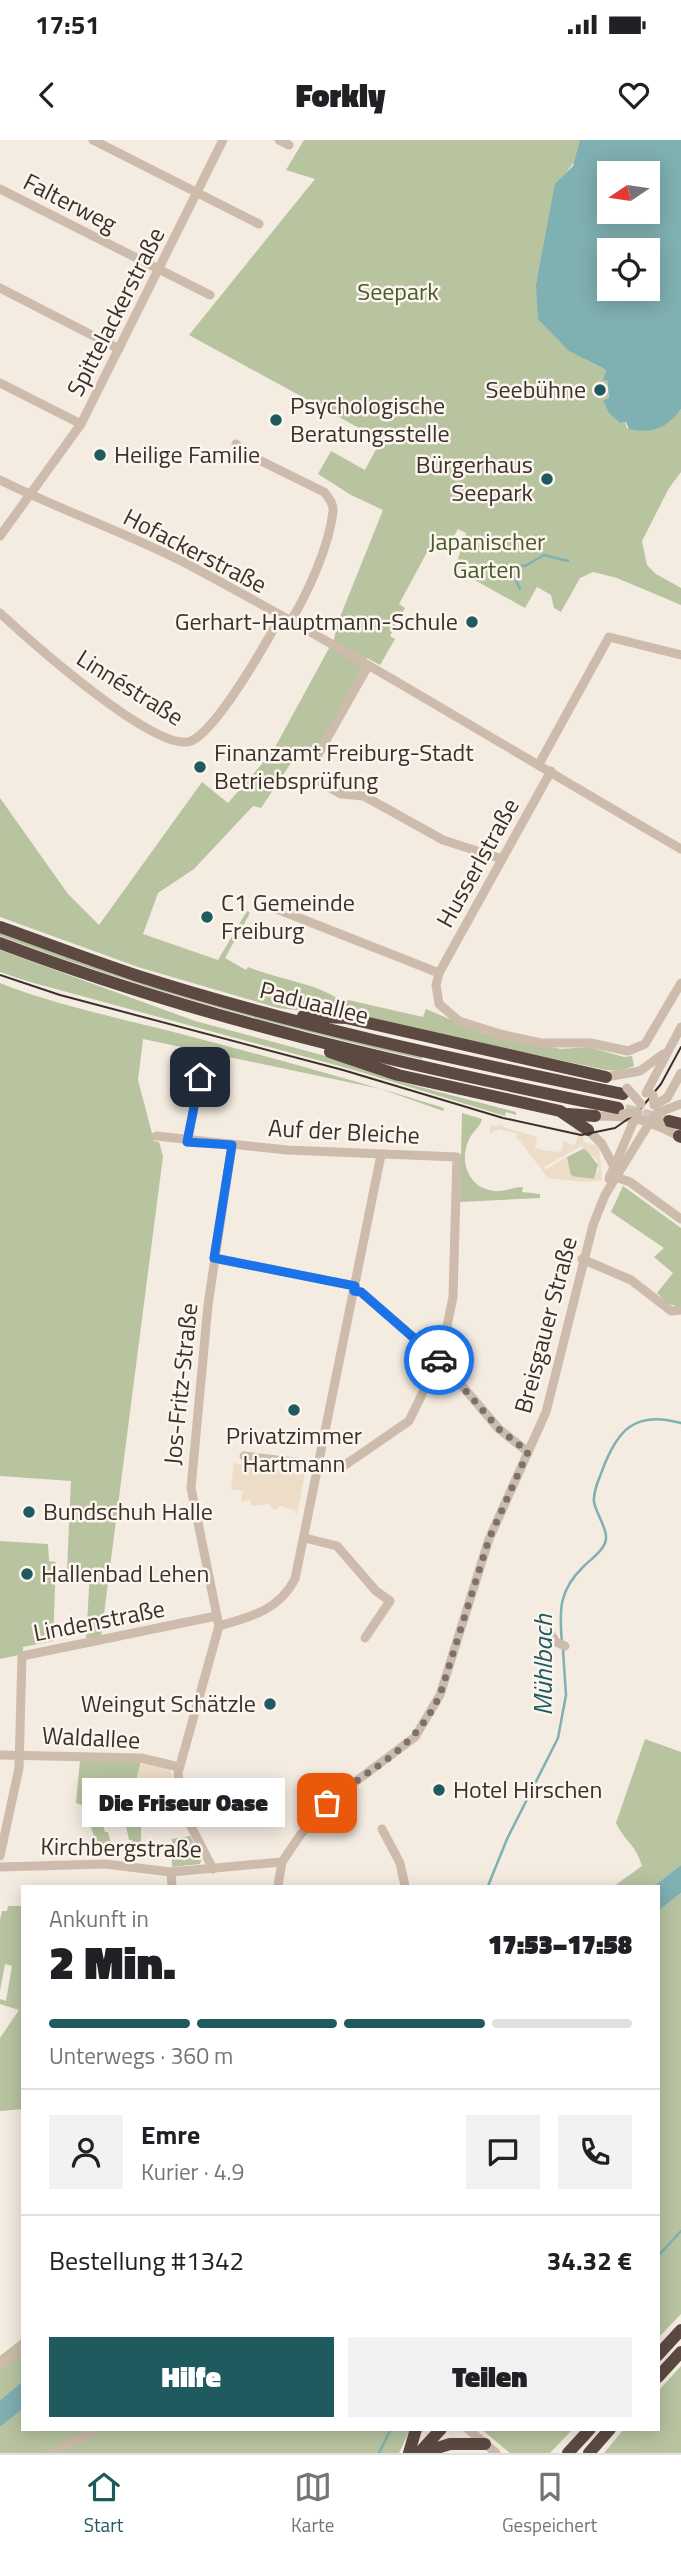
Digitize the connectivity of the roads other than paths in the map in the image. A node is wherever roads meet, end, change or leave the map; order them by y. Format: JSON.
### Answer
{"nodes":[{"id":1,"x":93,"y":140,"type":"edge"},
{"id":2,"x":223,"y":140,"type":"edge"},
{"id":3,"x":279,"y":140,"type":"edge"},
{"id":4,"x":289,"y":145,"type":"dead end"},
{"id":5,"x":0,"y":189,"type":"edge"},
{"id":6,"x":197,"y":192,"type":"junction"},
{"id":7,"x":259,"y":224,"type":"dead end"},
{"id":8,"x":160,"y":270,"type":"junction"},
{"id":9,"x":0,"y":288,"type":"edge"},
{"id":10,"x":210,"y":295,"type":"dead end"},
{"id":11,"x":120,"y":349,"type":"junction"},
{"id":12,"x":0,"y":383,"type":"edge"},
{"id":13,"x":81,"y":424,"type":"junction"},
{"id":14,"x":236,"y":444,"type":"dead end"},
{"id":15,"x":0,"y":480,"type":"edge"},
{"id":16,"x":32,"y":496,"type":"junction"},
{"id":17,"x":0,"y":536,"type":"edge"},
{"id":18,"x":0,"y":613,"type":"edge"},
{"id":19,"x":281,"y":617,"type":"junction"},
{"id":20,"x":290,"y":622,"type":"junction"},
{"id":21,"x":681,"y":654,"type":"edge"},
{"id":22,"x":368,"y":666,"type":"junction"},
{"id":23,"x":316,"y":758,"type":"dead end"},
{"id":24,"x":539,"y":764,"type":"junction"},
{"id":25,"x":551,"y":771,"type":"junction"},
{"id":26,"x":322,"y":783,"type":"dead end"},
{"id":27,"x":681,"y":849,"type":"edge"},
{"id":28,"x":502,"y":859,"type":"junction"},
{"id":29,"x":269,"y":906,"type":"dead end"},
{"id":30,"x":0,"y":927,"type":"edge"},
{"id":31,"x":0,"y":943,"type":"edge"},
{"id":32,"x":439,"y":973,"type":"junction"},
{"id":33,"x":681,"y":983,"type":"edge"},
{"id":34,"x":271,"y":1014,"type":"junction"},
{"id":35,"x":681,"y":1027,"type":"edge"},
{"id":36,"x":300,"y":1040,"type":"junction"},
{"id":37,"x":667,"y":1051,"type":"junction"},
{"id":38,"x":681,"y":1073,"type":"edge"},
{"id":39,"x":200,"y":1077,"type":"dead end"},
{"id":40,"x":606,"y":1077,"type":"junction"},
{"id":41,"x":625,"y":1091,"type":"junction"},
{"id":42,"x":681,"y":1104,"type":"edge"},
{"id":43,"x":568,"y":1114,"type":"junction"},
{"id":44,"x":611,"y":1114,"type":"junction"},
{"id":45,"x":644,"y":1116,"type":"junction"},
{"id":46,"x":673,"y":1129,"type":"edge"},
{"id":47,"x":588,"y":1130,"type":"joint"},
{"id":48,"x":156,"y":1136,"type":"dead end"},
{"id":49,"x":187,"y":1142,"type":"junction"},
{"id":50,"x":232,"y":1145,"type":"junction"},
{"id":51,"x":381,"y":1154,"type":"junction"},
{"id":52,"x":613,"y":1165,"type":"junction"},
{"id":53,"x":614,"y":1175,"type":"junction"},
{"id":54,"x":681,"y":1219,"type":"edge"},
{"id":55,"x":214,"y":1258,"type":"junction"},
{"id":56,"x":582,"y":1259,"type":"junction"},
{"id":57,"x":355,"y":1288,"type":"junction"},
{"id":58,"x":681,"y":1310,"type":"edge"},
{"id":59,"x":442,"y":1362,"type":"junction"},
{"id":60,"x":528,"y":1452,"type":"junction"},
{"id":61,"x":244,"y":1456,"type":"dead end"},
{"id":62,"x":320,"y":1465,"type":"junction"},
{"id":63,"x":305,"y":1538,"type":"junction"},
{"id":64,"x":217,"y":1621,"type":"junction"},
{"id":65,"x":553,"y":1637,"type":"dead end"},
{"id":66,"x":365,"y":1638,"type":"dead end"},
{"id":67,"x":565,"y":1646,"type":"dead end"},
{"id":68,"x":20,"y":1754,"type":"junction"},
{"id":69,"x":0,"y":1755,"type":"edge"},
{"id":70,"x":179,"y":1767,"type":"junction"},
{"id":71,"x":382,"y":1829,"type":"dead end"},
{"id":72,"x":0,"y":1856,"type":"edge"},
{"id":73,"x":282,"y":1862,"type":"junction"},
{"id":74,"x":0,"y":1866,"type":"edge"},
{"id":75,"x":213,"y":1869,"type":"junction"},
{"id":76,"x":171,"y":1872,"type":"junction"},
{"id":77,"x":172,"y":1885,"type":"edge"},
{"id":78,"x":278,"y":1885,"type":"edge"},
{"id":79,"x":405,"y":1885,"type":"edge"},
{"id":80,"x":681,"y":2330,"type":"edge"},
{"id":81,"x":21,"y":2349,"type":"edge"},
{"id":82,"x":681,"y":2352,"type":"edge"},
{"id":83,"x":660,"y":2353,"type":"edge"},
{"id":84,"x":0,"y":2365,"type":"edge"},
{"id":85,"x":660,"y":2375,"type":"edge"},
{"id":86,"x":92,"y":2431,"type":"edge"},
{"id":87,"x":438,"y":2431,"type":"edge"},
{"id":88,"x":470,"y":2431,"type":"edge"},
{"id":89,"x":588,"y":2431,"type":"edge"},
{"id":90,"x":609,"y":2431,"type":"edge"},
{"id":91,"x":416,"y":2446,"type":"edge"},
{"id":92,"x":491,"y":2449,"type":"edge"},
{"id":93,"x":52,"y":2453,"type":"edge"},
{"id":94,"x":568,"y":2453,"type":"edge"},
{"id":95,"x":589,"y":2453,"type":"edge"}],
"edges":[{"from":1,"to":6,"type":"street"},
{"from":2,"to":6,"type":"street","name":"Spittelackerstraße"},
{"from":3,"to":4,"type":"street"},
{"from":5,"to":8,"type":"street","name":"Falterweg"},
{"from":6,"to":7,"type":"street"},
{"from":6,"to":8,"type":"street","name":"Spittelackerstraße"},
{"from":8,"to":10,"type":"street","name":"Falterweg"},
{"from":8,"to":11,"type":"street","name":"Spittelackerstraße"},
{"from":9,"to":11,"type":"street"},
{"from":11,"to":13,"type":"street","name":"Spittelackerstraße"},
{"from":12,"to":13,"type":"street"},
{"from":13,"to":16,"type":"street","name":"Spittelackerstraße"},
{"from":14,"to":20,"type":"street"},
{"from":15,"to":16,"type":"street","name":"Hofackerstraße"},
{"from":16,"to":17,"type":"street"},
{"from":16,"to":19,"type":"street","name":"Hofackerstraße"},
{"from":18,"to":19,"type":"street","name":"Linnéstraße"},
{"from":19,"to":20,"type":"street","name":"Hofackerstraße"},
{"from":20,"to":22,"type":"street","name":"Hofackerstraße"},
{"from":21,"to":24,"type":"street"},
{"from":22,"to":23,"type":"street"},
{"from":22,"to":24,"type":"street","name":"Hofackerstraße"},
{"from":24,"to":25,"type":"street","name":"Hofackerstraße"},
{"from":25,"to":27,"type":"street","name":"Hofackerstraße"},
{"from":25,"to":28,"type":"street","name":"Husserlstraße"},
{"from":26,"to":28,"type":"street"},
{"from":28,"to":32,"type":"street","name":"Husserlstraße"},
{"from":29,"to":32,"type":"street"},
{"from":30,"to":34,"type":"highway","name":"Paduaallee"},
{"from":31,"to":36,"type":"highway","name":"Paduaallee"},
{"from":32,"to":33,"type":"street"},
{"from":34,"to":40,"type":"highway"},
{"from":34,"to":41,"type":"highway","name":"Paduaallee"},
{"from":35,"to":37,"type":"street"},
{"from":36,"to":43,"type":"highway"},
{"from":36,"to":44,"type":"highway","name":"Paduaallee"},
{"from":37,"to":40,"type":"street"},
{"from":37,"to":45,"type":"street"},
{"from":38,"to":45,"type":"street","bridge":true},
{"from":39,"to":49,"type":"street"},
{"from":40,"to":41,"type":"street"},
{"from":41,"to":45,"type":"street","bridge":true},
{"from":42,"to":45,"type":"street","bridge":true},
{"from":43,"to":44,"type":"highway"},
{"from":43,"to":47,"type":"highway"},
{"from":44,"to":45,"type":"street","bridge":true},
{"from":45,"to":46,"type":"street","bridge":true},
{"from":45,"to":52,"type":"street","name":"Breisgauer Straße"},
{"from":45,"to":53,"type":"street","name":"Breisgauer Straße"},
{"from":47,"to":52,"type":"street"},
{"from":48,"to":49,"type":"street","name":"Auf der Bleiche"},
{"from":49,"to":50,"type":"street","name":"Auf der Bleiche"},
{"from":50,"to":51,"type":"street","name":"Auf der Bleiche"},
{"from":50,"to":55,"type":"street","name":"Jos-Fritz-Straße"},
{"from":51,"to":57,"type":"street"},
{"from":51,"to":59,"type":"street","name":"Auf der Bleiche"},
{"from":52,"to":53,"type":"street","name":"Breisgauer Straße"},
{"from":53,"to":54,"type":"street"},
{"from":53,"to":56,"type":"street","name":"Breisgauer Straße"},
{"from":55,"to":57,"type":"street"},
{"from":55,"to":64,"type":"street","name":"Jos-Fritz-Straße"},
{"from":56,"to":58,"type":"street"},
{"from":56,"to":60,"type":"street","name":"Breisgauer Straße"},
{"from":57,"to":59,"type":"street"},
{"from":57,"to":62,"type":"street"},
{"from":59,"to":60,"type":"street"},
{"from":59,"to":62,"type":"street"},
{"from":60,"to":73,"type":"street","name":"Breisgauer Straße"},
{"from":61,"to":62,"type":"street"},
{"from":62,"to":63,"type":"street"},
{"from":63,"to":64,"type":"street"},
{"from":63,"to":66,"type":"street"},
{"from":64,"to":68,"type":"street","name":"Lindenstraße"},
{"from":64,"to":70,"type":"street"},
{"from":65,"to":67,"type":"street"},
{"from":68,"to":69,"type":"street","name":"Waldallee"},
{"from":68,"to":70,"type":"street","name":"Waldallee"},
{"from":68,"to":72,"type":"street","name":"Lindenstraße"},
{"from":70,"to":75,"type":"street"},
{"from":71,"to":79,"type":"street"},
{"from":73,"to":75,"type":"street","name":"Kirchbergstraße"},
{"from":73,"to":78,"type":"street","name":"Breisgauer Straße"},
{"from":74,"to":76,"type":"street","name":"Kirchbergstraße"},
{"from":75,"to":76,"type":"street","name":"Kirchbergstraße"},
{"from":76,"to":77,"type":"street"},
{"from":80,"to":83,"type":"highway"},
{"from":81,"to":84,"type":"street"},
{"from":82,"to":85,"type":"highway"},
{"from":86,"to":93,"type":"street"},
{"from":87,"to":91,"type":"highway"},
{"from":88,"to":92,"type":"street"},
{"from":89,"to":94,"type":"highway"},
{"from":90,"to":95,"type":"highway"},
{"from":91,"to":92,"type":"highway"}]}
